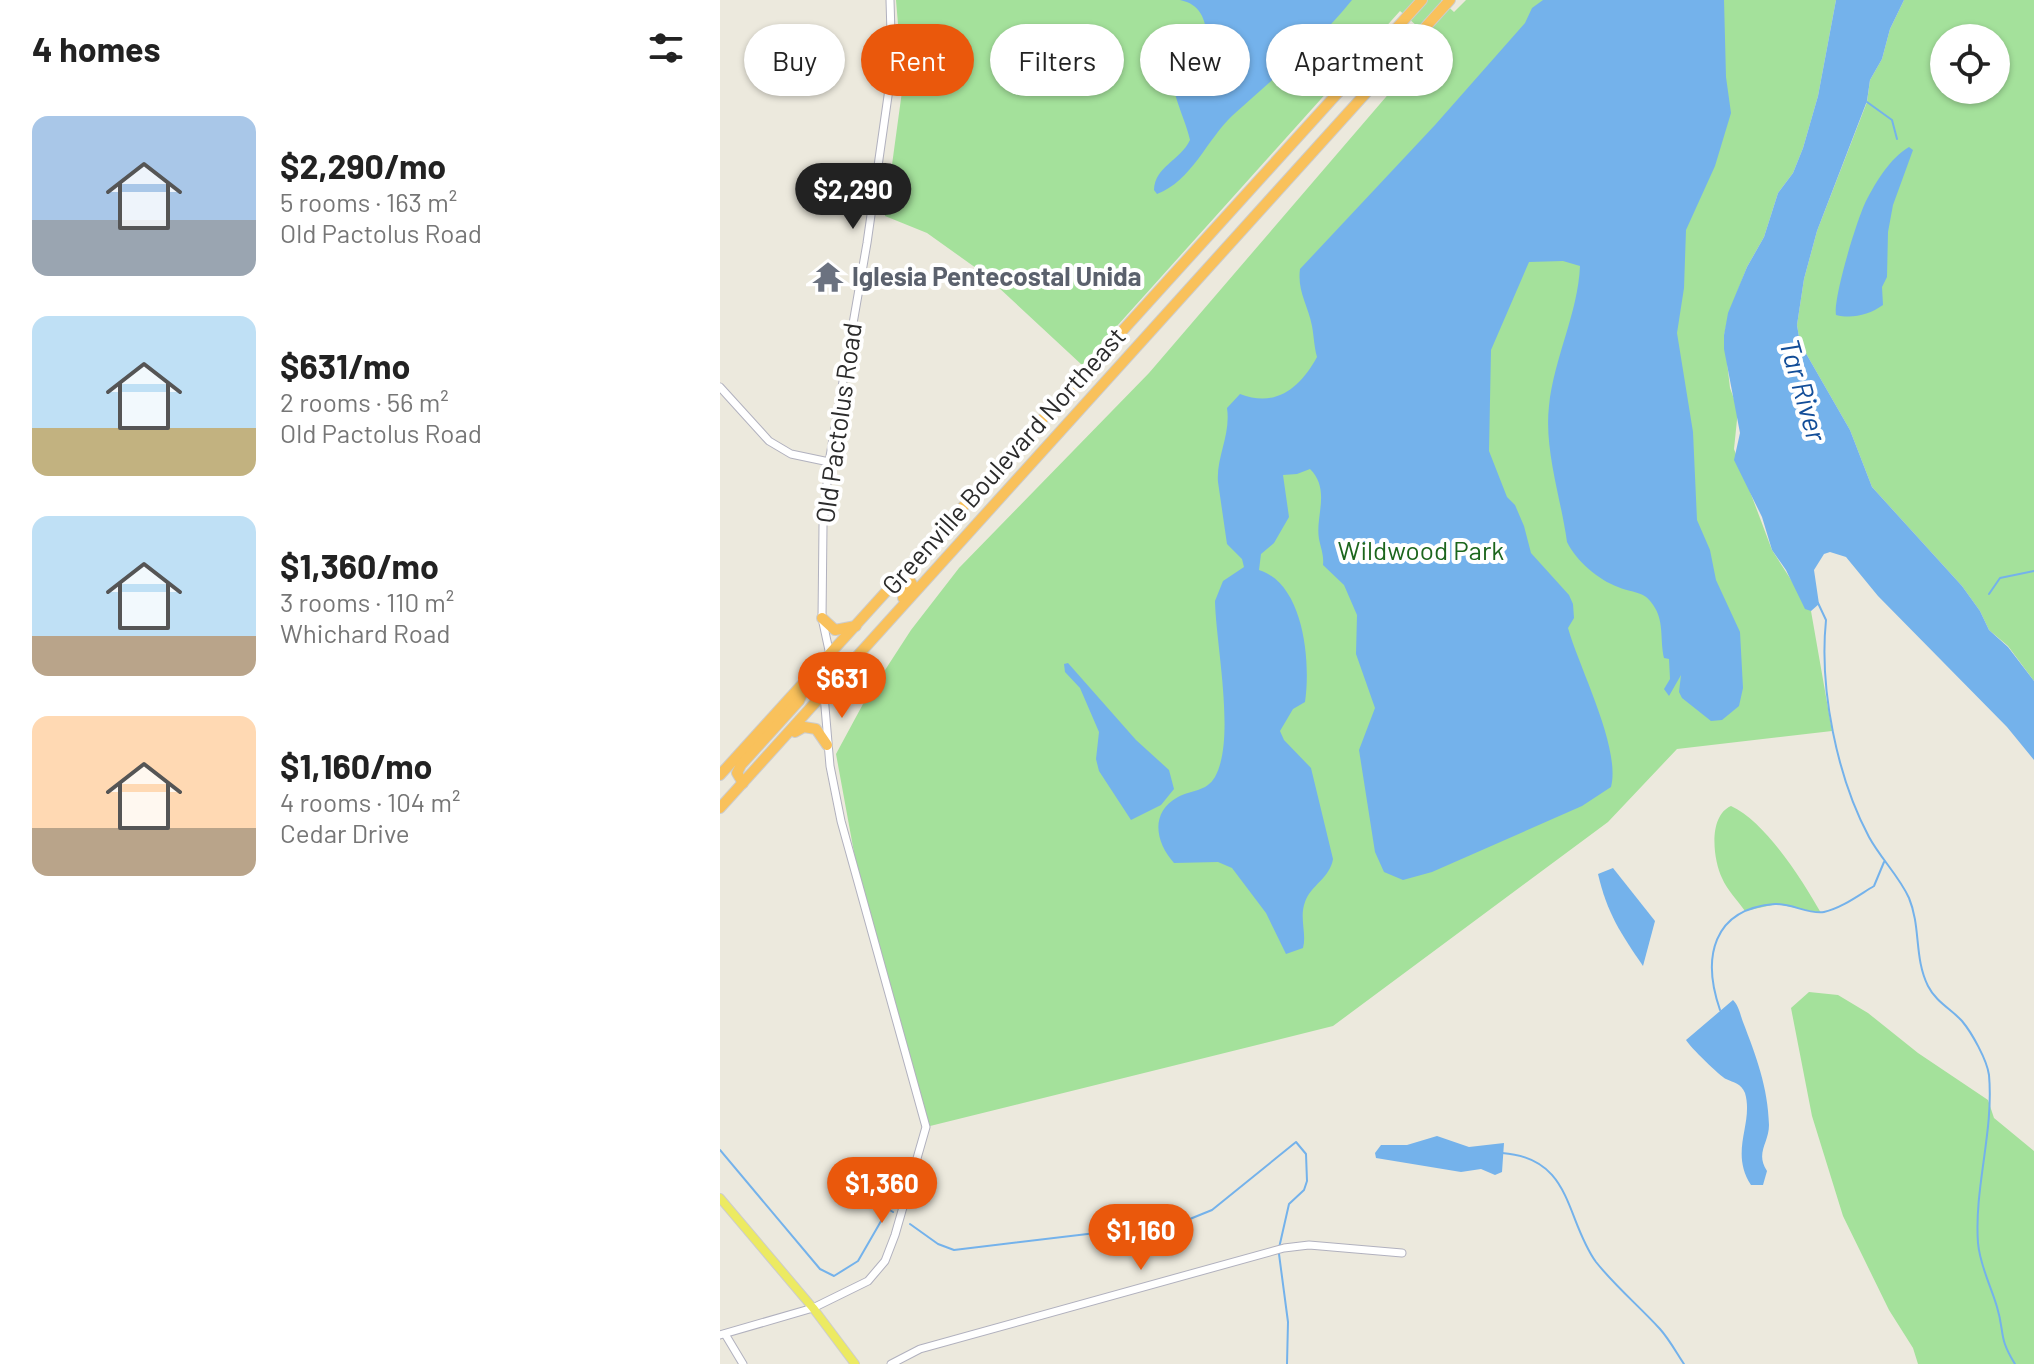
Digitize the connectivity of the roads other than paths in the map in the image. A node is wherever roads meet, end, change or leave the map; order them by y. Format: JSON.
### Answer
{"nodes":[{"id":1,"x":890,"y":0,"type":"edge"},
{"id":2,"x":1422,"y":0,"type":"edge"},
{"id":3,"x":1448,"y":2,"type":"edge"},
{"id":4,"x":720,"y":387,"type":"edge"},
{"id":5,"x":829,"y":462,"type":"junction"},
{"id":6,"x":904,"y":573,"type":"junction"},
{"id":7,"x":822,"y":618,"type":"junction"},
{"id":8,"x":858,"y":625,"type":"junction"},
{"id":9,"x":831,"y":656,"type":"junction"},
{"id":10,"x":843,"y":674,"type":"junction"},
{"id":11,"x":808,"y":680,"type":"junction"},
{"id":12,"x":824,"y":695,"type":"junction"},
{"id":13,"x":786,"y":737,"type":"junction"},
{"id":14,"x":827,"y":745,"type":"junction"},
{"id":15,"x":720,"y":775,"type":"edge"},
{"id":16,"x":743,"y":783,"type":"junction"},
{"id":17,"x":720,"y":808,"type":"edge"},
{"id":18,"x":720,"y":1198,"type":"edge"},
{"id":19,"x":1402,"y":1253,"type":"dead end"},
{"id":20,"x":813,"y":1308,"type":"junction"},
{"id":21,"x":723,"y":1335,"type":"edge"},
{"id":22,"x":743,"y":1364,"type":"edge"},
{"id":23,"x":855,"y":1364,"type":"edge"},
{"id":24,"x":891,"y":1364,"type":"edge"}],
"edges":[{"from":1,"to":5,"type":"street","name":"Old Pactolus Road"},
{"from":2,"to":6,"type":"highway","name":"Greenville Boulevard Northeast"},
{"from":3,"to":10,"type":"highway","name":"Greenville Boulevard Northeast"},
{"from":4,"to":5,"type":"street"},
{"from":5,"to":7,"type":"street","name":"Old Pactolus Road"},
{"from":6,"to":8,"type":"highway","name":"Greenville Boulevard Northeast"},
{"from":6,"to":10,"type":"highway"},
{"from":7,"to":8,"type":"highway"},
{"from":7,"to":9,"type":"street","name":"Old Pactolus Road"},
{"from":8,"to":9,"type":"highway","name":"Greenville Boulevard Northeast"},
{"from":9,"to":11,"type":"highway","name":"Greenville Boulevard Northeast"},
{"from":10,"to":12,"type":"highway","name":"Greenville Boulevard Northeast"},
{"from":11,"to":15,"type":"highway","name":"Greenville Boulevard Northeast"},
{"from":11,"to":16,"type":"highway"},
{"from":12,"to":13,"type":"highway","name":"Greenville Boulevard Northeast"},
{"from":12,"to":14,"type":"street"},
{"from":13,"to":14,"type":"highway"},
{"from":13,"to":16,"type":"highway","name":"Greenville Boulevard Northeast"},
{"from":14,"to":20,"type":"street"},
{"from":16,"to":17,"type":"highway","name":"Greenville Boulevard Northeast"},
{"from":18,"to":20,"type":"main road"},
{"from":19,"to":24,"type":"street"},
{"from":20,"to":21,"type":"street"},
{"from":20,"to":23,"type":"main road"},
{"from":21,"to":22,"type":"street"}]}
